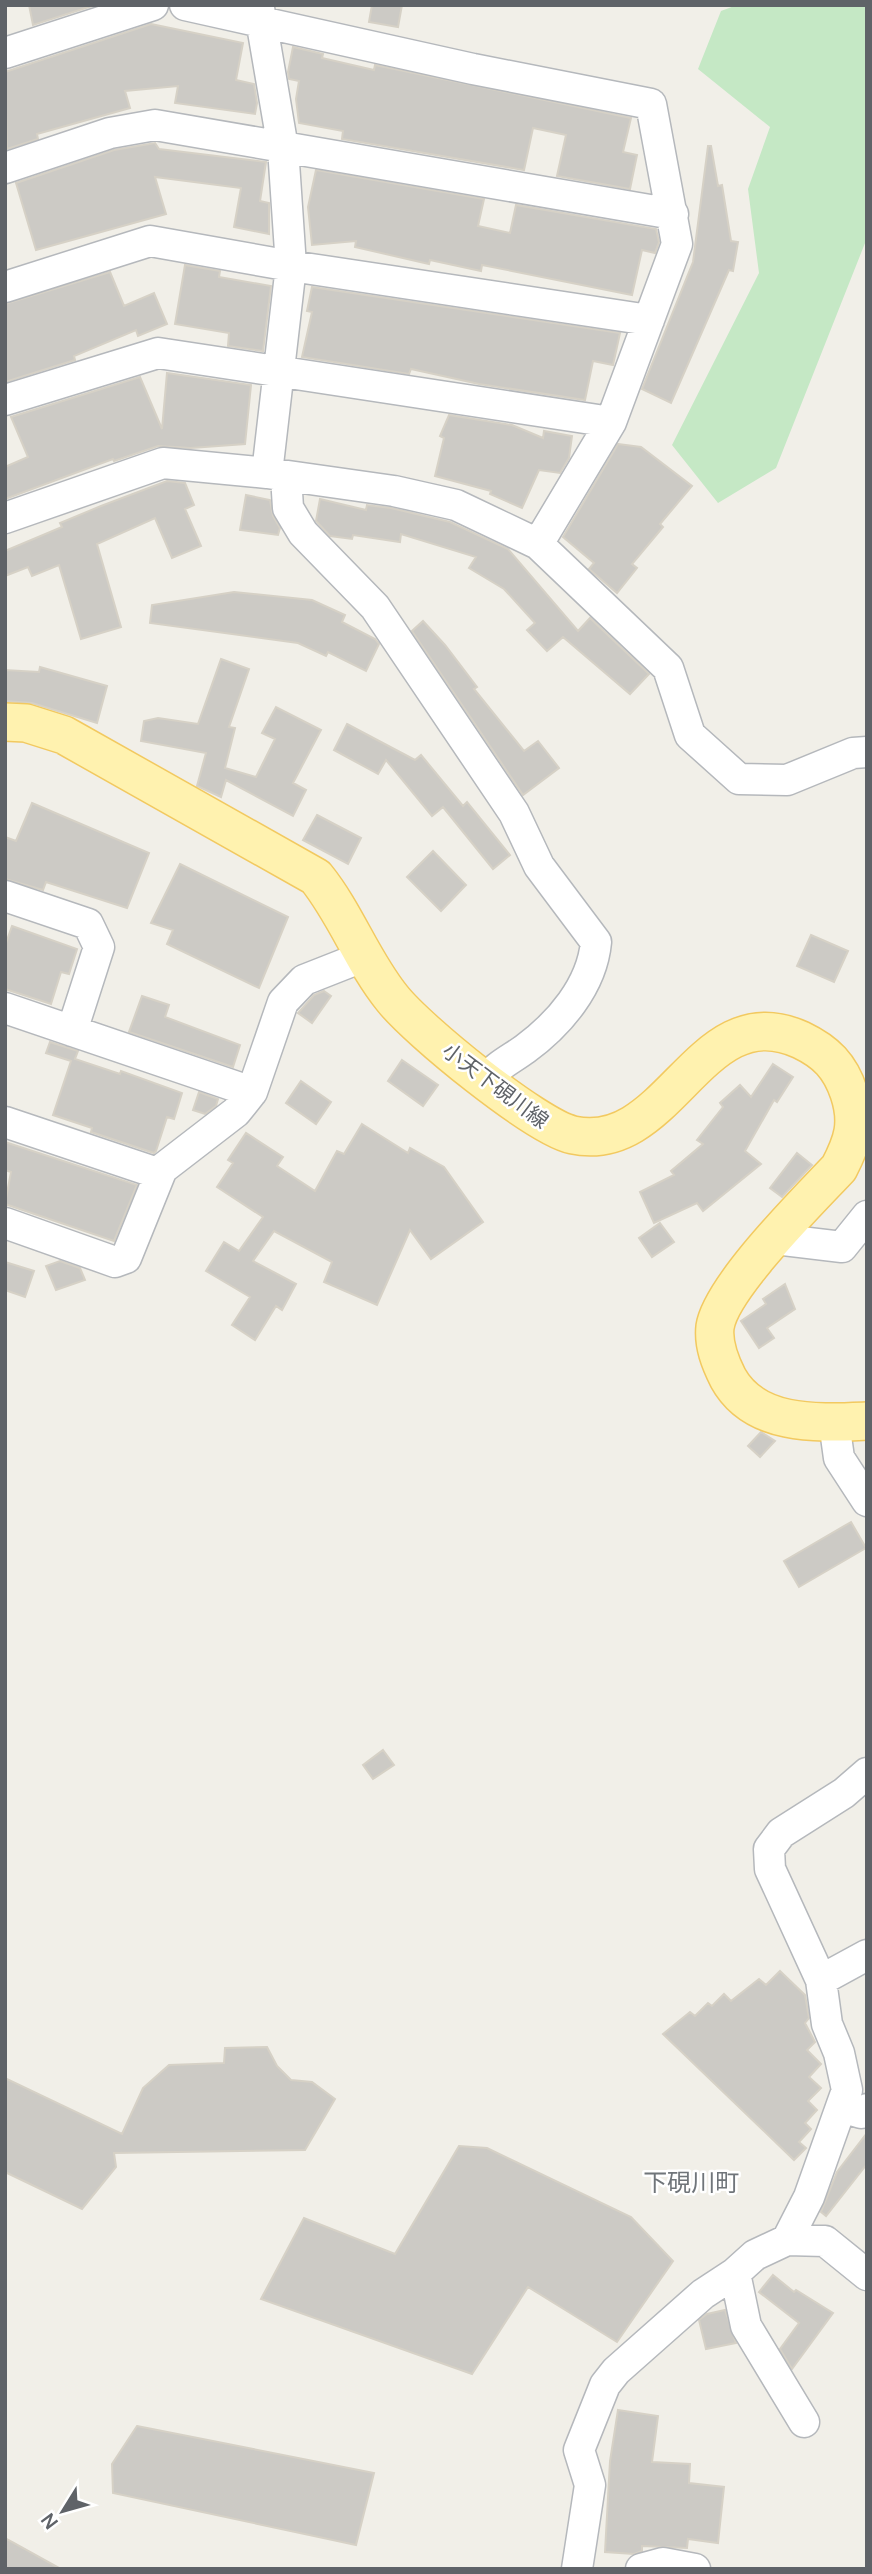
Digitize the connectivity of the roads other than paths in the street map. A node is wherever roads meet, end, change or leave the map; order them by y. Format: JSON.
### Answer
{"nodes":[{"id":1,"x":153,"y":5,"type":"edge"},
{"id":2,"x":185,"y":5,"type":"edge"},
{"id":3,"x":260,"y":15,"type":"edge"},
{"id":4,"x":5,"y":52,"type":"edge"},
{"id":5,"x":283,"y":148,"type":"junction"},
{"id":6,"x":5,"y":167,"type":"edge"},
{"id":7,"x":673,"y":214,"type":"junction"},
{"id":8,"x":292,"y":266,"type":"junction"},
{"id":9,"x":5,"y":287,"type":"edge"},
{"id":10,"x":649,"y":320,"type":"junction"},
{"id":11,"x":280,"y":373,"type":"junction"},
{"id":12,"x":5,"y":400,"type":"edge"},
{"id":13,"x":611,"y":422,"type":"junction"},
{"id":14,"x":277,"y":474,"type":"junction"},
{"id":15,"x":5,"y":518,"type":"edge"},
{"id":16,"x":538,"y":544,"type":"junction"},
{"id":17,"x":5,"y":722,"type":"edge"},
{"id":18,"x":867,"y":752,"type":"edge"},
{"id":19,"x":5,"y":896,"type":"edge"},
{"id":20,"x":365,"y":956,"type":"junction"},
{"id":21,"x":5,"y":1009,"type":"edge"},
{"id":22,"x":72,"y":1031,"type":"junction"},
{"id":23,"x":486,"y":1080,"type":"junction"},
{"id":24,"x":252,"y":1092,"type":"junction"},
{"id":25,"x":5,"y":1122,"type":"edge"},
{"id":26,"x":160,"y":1174,"type":"junction"},
{"id":27,"x":867,"y":1216,"type":"edge"},
{"id":28,"x":5,"y":1223,"type":"edge"},
{"id":29,"x":775,"y":1239,"type":"junction"},
{"id":30,"x":850,"y":1421,"type":"edge"},
{"id":31,"x":867,"y":1501,"type":"edge"},
{"id":32,"x":867,"y":1773,"type":"edge"},
{"id":33,"x":867,"y":1955,"type":"edge"},
{"id":34,"x":821,"y":1980,"type":"junction"},
{"id":35,"x":854,"y":2108,"type":"edge"},
{"id":36,"x":787,"y":2240,"type":"junction"},
{"id":37,"x":735,"y":2273,"type":"junction"},
{"id":38,"x":867,"y":2275,"type":"edge"},
{"id":39,"x":804,"y":2422,"type":"dead end"},
{"id":40,"x":579,"y":2569,"type":"edge"},
{"id":41,"x":641,"y":2569,"type":"edge"},
{"id":42,"x":695,"y":2569,"type":"edge"}],
"edges":[{"from":1,"to":4,"type":"street"},
{"from":2,"to":3,"type":"street"},
{"from":3,"to":5,"type":"street"},
{"from":3,"to":7,"type":"street"},
{"from":5,"to":6,"type":"street"},
{"from":5,"to":7,"type":"street"},
{"from":5,"to":8,"type":"street"},
{"from":7,"to":10,"type":"street"},
{"from":8,"to":9,"type":"street"},
{"from":8,"to":10,"type":"street"},
{"from":8,"to":11,"type":"street"},
{"from":10,"to":13,"type":"street"},
{"from":11,"to":12,"type":"street"},
{"from":11,"to":13,"type":"street"},
{"from":11,"to":14,"type":"street"},
{"from":13,"to":16,"type":"street"},
{"from":14,"to":15,"type":"street"},
{"from":14,"to":16,"type":"street"},
{"from":14,"to":23,"type":"street"},
{"from":16,"to":18,"type":"street"},
{"from":17,"to":20,"type":"main road","name":"小天下硯川線"},
{"from":19,"to":22,"type":"street"},
{"from":20,"to":23,"type":"main road","name":"小天下硯川線"},
{"from":20,"to":24,"type":"street"},
{"from":21,"to":22,"type":"street"},
{"from":22,"to":24,"type":"street"},
{"from":23,"to":29,"type":"main road","name":"小天下硯川線"},
{"from":24,"to":26,"type":"street"},
{"from":25,"to":26,"type":"street"},
{"from":26,"to":28,"type":"street"},
{"from":27,"to":29,"type":"street"},
{"from":29,"to":30,"type":"main road","name":"小天下硯川線"},
{"from":30,"to":31,"type":"street"},
{"from":32,"to":34,"type":"street"},
{"from":33,"to":34,"type":"street"},
{"from":34,"to":35,"type":"street"},
{"from":35,"to":36,"type":"street"},
{"from":36,"to":37,"type":"street"},
{"from":36,"to":38,"type":"street"},
{"from":37,"to":39,"type":"street"},
{"from":37,"to":40,"type":"street"},
{"from":41,"to":42,"type":"street"}]}
